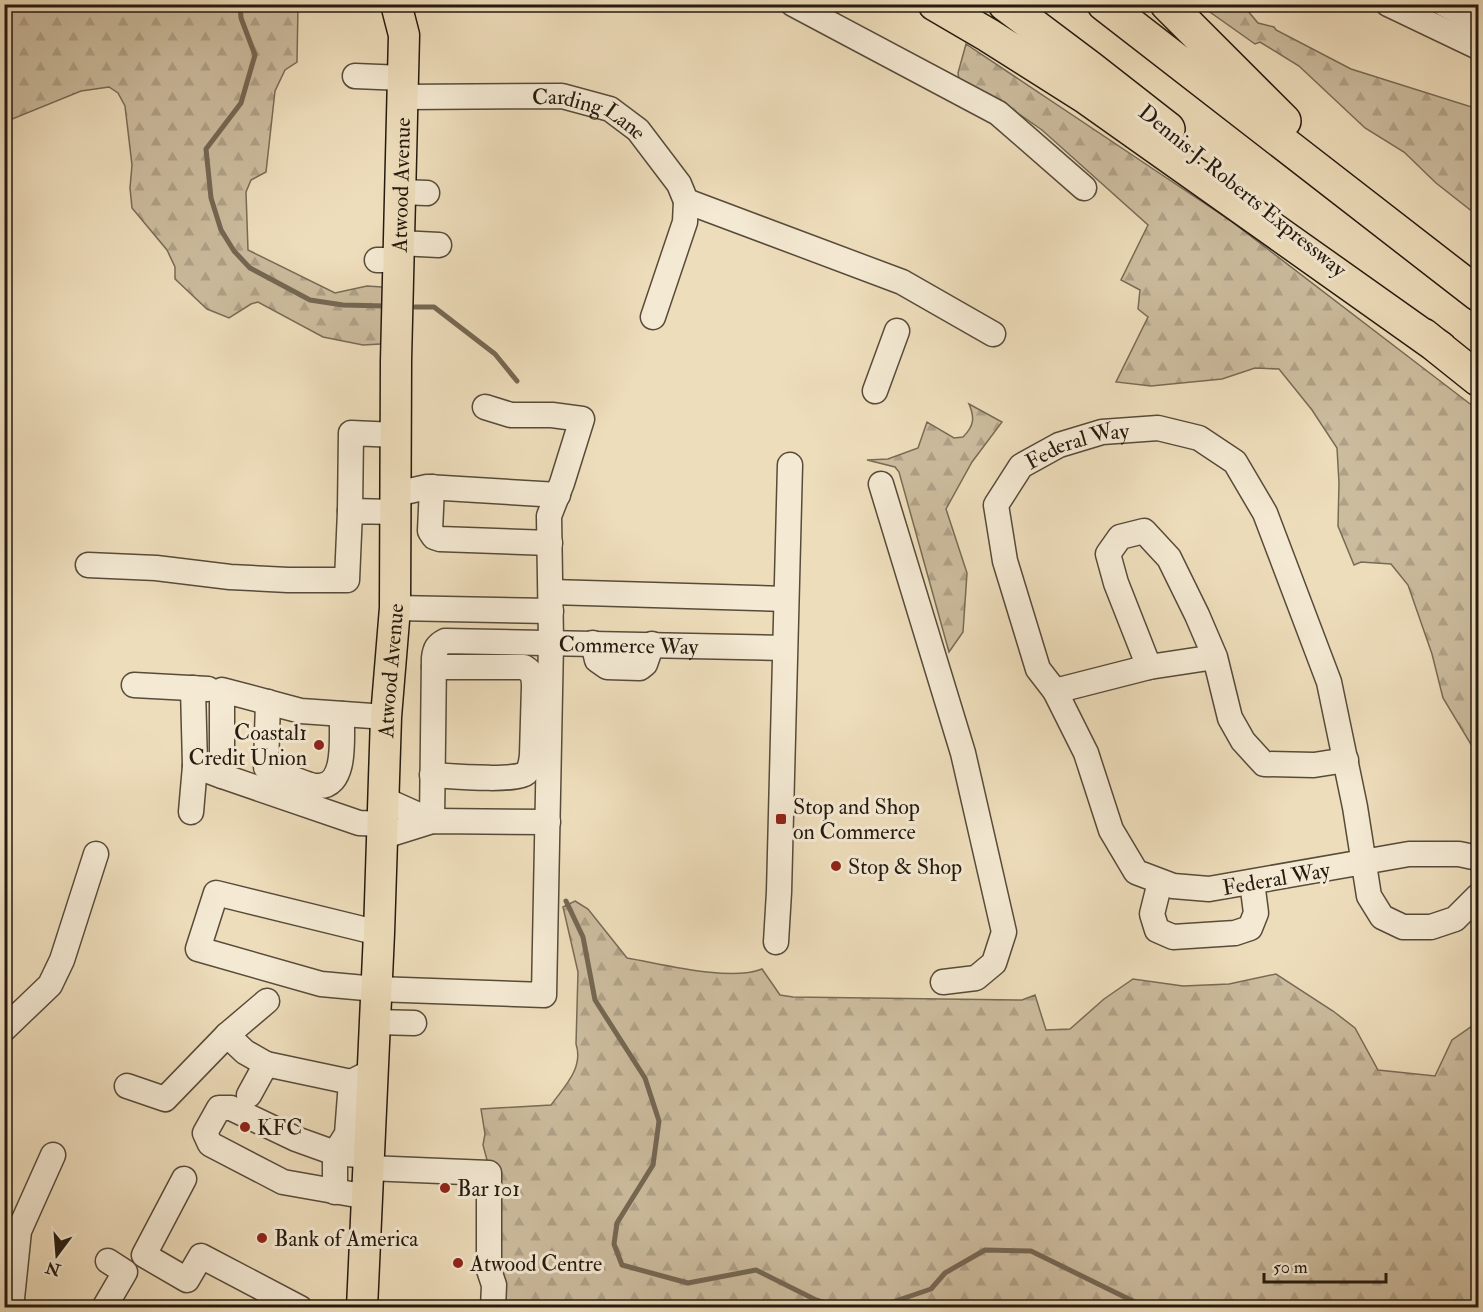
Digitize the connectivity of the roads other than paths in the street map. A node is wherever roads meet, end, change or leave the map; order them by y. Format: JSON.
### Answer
{"nodes":[{"id":1,"x":396,"y":4,"type":"edge"},
{"id":2,"x":412,"y":4,"type":"edge"},
{"id":3,"x":793,"y":4,"type":"edge"},
{"id":4,"x":935,"y":4,"type":"edge"},
{"id":5,"x":1005,"y":4,"type":"edge"},
{"id":6,"x":1104,"y":4,"type":"edge"},
{"id":7,"x":1167,"y":4,"type":"edge"},
{"id":8,"x":1388,"y":4,"type":"edge"},
{"id":9,"x":1444,"y":4,"type":"edge"},
{"id":10,"x":1479,"y":22,"type":"edge"},
{"id":11,"x":404,"y":35,"type":"junction"},
{"id":12,"x":1479,"y":47,"type":"edge"},
{"id":13,"x":355,"y":76,"type":"dead end"},
{"id":14,"x":403,"y":88,"type":"junction"},
{"id":15,"x":1084,"y":188,"type":"dead end"},
{"id":16,"x":686,"y":201,"type":"junction"},
{"id":17,"x":1407,"y":237,"type":"junction"},
{"id":18,"x":439,"y":245,"type":"dead end"},
{"id":19,"x":392,"y":254,"type":"junction"},
{"id":20,"x":1479,"y":294,"type":"edge"},
{"id":21,"x":653,"y":318,"type":"dead end"},
{"id":22,"x":897,"y":331,"type":"dead end"},
{"id":23,"x":993,"y":334,"type":"dead end"},
{"id":24,"x":1440,"y":348,"type":"junction"},
{"id":25,"x":1479,"y":379,"type":"edge"},
{"id":26,"x":875,"y":391,"type":"dead end"},
{"id":27,"x":485,"y":407,"type":"dead end"},
{"id":28,"x":396,"y":435,"type":"junction"},
{"id":29,"x":790,"y":465,"type":"dead end"},
{"id":30,"x":881,"y":484,"type":"dead end"},
{"id":31,"x":429,"y":487,"type":"junction"},
{"id":32,"x":395,"y":492,"type":"junction"},
{"id":33,"x":558,"y":495,"type":"junction"},
{"id":34,"x":350,"y":511,"type":"junction"},
{"id":35,"x":550,"y":543,"type":"junction"},
{"id":36,"x":88,"y":565,"type":"dead end"},
{"id":37,"x":786,"y":599,"type":"junction"},
{"id":38,"x":551,"y":602,"type":"junction"},
{"id":39,"x":395,"y":608,"type":"junction"},
{"id":40,"x":551,"y":642,"type":"junction"},
{"id":41,"x":784,"y":648,"type":"junction"},
{"id":42,"x":1215,"y":657,"type":"junction"},
{"id":43,"x":434,"y":667,"type":"junction"},
{"id":44,"x":1149,"y":667,"type":"junction"},
{"id":45,"x":134,"y":685,"type":"dead end"},
{"id":46,"x":193,"y":688,"type":"junction"},
{"id":47,"x":222,"y":690,"type":"junction"},
{"id":48,"x":1055,"y":691,"type":"junction"},
{"id":49,"x":268,"y":702,"type":"junction"},
{"id":50,"x":342,"y":714,"type":"junction"},
{"id":51,"x":386,"y":717,"type":"junction"},
{"id":52,"x":1346,"y":760,"type":"junction"},
{"id":53,"x":195,"y":766,"type":"junction"},
{"id":54,"x":432,"y":775,"type":"junction"},
{"id":55,"x":222,"y":776,"type":"junction"},
{"id":56,"x":191,"y":812,"type":"dead end"},
{"id":57,"x":382,"y":820,"type":"junction"},
{"id":58,"x":432,"y":820,"type":"junction"},
{"id":59,"x":548,"y":822,"type":"junction"},
{"id":60,"x":96,"y":854,"type":"dead end"},
{"id":61,"x":1479,"y":858,"type":"edge"},
{"id":62,"x":1363,"y":862,"type":"junction"},
{"id":63,"x":1160,"y":882,"type":"junction"},
{"id":64,"x":1252,"y":882,"type":"junction"},
{"id":65,"x":1479,"y":896,"type":"edge"},
{"id":66,"x":379,"y":933,"type":"junction"},
{"id":67,"x":776,"y":942,"type":"dead end"},
{"id":68,"x":943,"y":982,"type":"dead end"},
{"id":69,"x":376,"y":989,"type":"junction"},
{"id":70,"x":267,"y":1001,"type":"dead end"},
{"id":71,"x":375,"y":1022,"type":"junction"},
{"id":72,"x":414,"y":1023,"type":"dead end"},
{"id":73,"x":4,"y":1029,"type":"edge"},
{"id":74,"x":227,"y":1035,"type":"junction"},
{"id":75,"x":266,"y":1065,"type":"junction"},
{"id":76,"x":362,"y":1077,"type":"junction"},
{"id":77,"x":127,"y":1086,"type":"dead end"},
{"id":78,"x":249,"y":1095,"type":"dead end"},
{"id":79,"x":335,"y":1153,"type":"junction"},
{"id":80,"x":53,"y":1155,"type":"dead end"},
{"id":81,"x":369,"y":1174,"type":"junction"},
{"id":82,"x":184,"y":1179,"type":"dead end"},
{"id":83,"x":335,"y":1192,"type":"junction"},
{"id":84,"x":11,"y":1232,"type":"edge"},
{"id":85,"x":108,"y":1261,"type":"dead end"},
{"id":86,"x":272,"y":1301,"type":"edge"},
{"id":87,"x":11,"y":1308,"type":"edge"},
{"id":88,"x":105,"y":1308,"type":"edge"},
{"id":89,"x":300,"y":1308,"type":"edge"},
{"id":90,"x":362,"y":1308,"type":"edge"},
{"id":91,"x":494,"y":1308,"type":"edge"}],
"edges":[{"from":1,"to":11,"type":"main road","name":"Atwood Avenue"},
{"from":2,"to":11,"type":"main road","name":"Atwood Avenue"},
{"from":3,"to":15,"type":"street"},
{"from":4,"to":24,"type":"highway"},
{"from":5,"to":24,"type":"highway","name":"Dennis J. Roberts Expressway"},
{"from":6,"to":17,"type":"highway"},
{"from":7,"to":17,"type":"highway"},
{"from":8,"to":12,"type":"street"},
{"from":9,"to":10,"type":"street"},
{"from":11,"to":14,"type":"main road","name":"Atwood Avenue"},
{"from":13,"to":14,"type":"street","name":"Carding Lane"},
{"from":14,"to":16,"type":"street","name":"Carding Lane"},
{"from":14,"to":19,"type":"main road","name":"Atwood Avenue"},
{"from":16,"to":21,"type":"street"},
{"from":16,"to":23,"type":"street"},
{"from":17,"to":20,"type":"highway"},
{"from":18,"to":19,"type":"street"},
{"from":19,"to":28,"type":"main road","name":"Atwood Avenue"},
{"from":22,"to":26,"type":"street"},
{"from":24,"to":25,"type":"highway","name":"Dennis J. Roberts Expressway"},
{"from":27,"to":33,"type":"street"},
{"from":28,"to":32,"type":"main road","name":"Atwood Avenue"},
{"from":28,"to":34,"type":"street"},
{"from":29,"to":37,"type":"street"},
{"from":30,"to":68,"type":"street"},
{"from":31,"to":32,"type":"street"},
{"from":31,"to":33,"type":"street"},
{"from":31,"to":35,"type":"street"},
{"from":32,"to":34,"type":"street"},
{"from":32,"to":39,"type":"main road","name":"Atwood Avenue"},
{"from":33,"to":35,"type":"street"},
{"from":34,"to":36,"type":"street"},
{"from":35,"to":38,"type":"street"},
{"from":37,"to":38,"type":"street"},
{"from":37,"to":41,"type":"street"},
{"from":38,"to":39,"type":"street","name":"Commerce Way"},
{"from":38,"to":40,"type":"street","name":"Commerce Way"},
{"from":39,"to":51,"type":"main road","name":"Atwood Avenue"},
{"from":40,"to":41,"type":"street","name":"Commerce Way"},
{"from":40,"to":43,"type":"street"},
{"from":40,"to":59,"type":"street"},
{"from":41,"to":67,"type":"street"},
{"from":42,"to":44,"type":"street"},
{"from":42,"to":44,"type":"street"},
{"from":42,"to":52,"type":"street"},
{"from":43,"to":54,"type":"street"},
{"from":43,"to":54,"type":"street"},
{"from":44,"to":48,"type":"street"},
{"from":45,"to":46,"type":"street"},
{"from":46,"to":47,"type":"street"},
{"from":46,"to":53,"type":"street"},
{"from":47,"to":49,"type":"street"},
{"from":47,"to":55,"type":"street"},
{"from":48,"to":52,"type":"street","name":"Federal Way"},
{"from":48,"to":63,"type":"street","name":"Federal Way"},
{"from":49,"to":50,"type":"street"},
{"from":49,"to":50,"type":"street"},
{"from":50,"to":51,"type":"street"},
{"from":51,"to":57,"type":"main road","name":"Atwood Avenue"},
{"from":52,"to":62,"type":"street","name":"Federal Way"},
{"from":53,"to":55,"type":"street"},
{"from":53,"to":56,"type":"street"},
{"from":54,"to":58,"type":"street"},
{"from":55,"to":57,"type":"street"},
{"from":57,"to":58,"type":"street"},
{"from":57,"to":58,"type":"street"},
{"from":57,"to":66,"type":"main road","name":"Atwood Avenue"},
{"from":58,"to":59,"type":"street"},
{"from":59,"to":69,"type":"street"},
{"from":60,"to":73,"type":"street"},
{"from":61,"to":62,"type":"street","name":"Federal Way"},
{"from":62,"to":64,"type":"street","name":"Federal Way"},
{"from":62,"to":65,"type":"street"},
{"from":63,"to":64,"type":"street","name":"Federal Way"},
{"from":63,"to":64,"type":"street"},
{"from":66,"to":69,"type":"main road","name":"Atwood Avenue"},
{"from":66,"to":69,"type":"street"},
{"from":69,"to":71,"type":"main road","name":"Atwood Avenue"},
{"from":70,"to":74,"type":"street"},
{"from":71,"to":72,"type":"street"},
{"from":71,"to":76,"type":"main road","name":"Atwood Avenue"},
{"from":74,"to":75,"type":"street"},
{"from":74,"to":77,"type":"street"},
{"from":75,"to":76,"type":"street"},
{"from":75,"to":78,"type":"street"},
{"from":76,"to":79,"type":"street"},
{"from":76,"to":81,"type":"main road","name":"Atwood Avenue"},
{"from":79,"to":81,"type":"street"},
{"from":79,"to":83,"type":"street"},
{"from":79,"to":83,"type":"street"},
{"from":80,"to":84,"type":"street"},
{"from":81,"to":83,"type":"street"},
{"from":81,"to":90,"type":"main road","name":"Atwood Avenue"},
{"from":81,"to":91,"type":"street"},
{"from":82,"to":86,"type":"street"},
{"from":84,"to":87,"type":"street"},
{"from":85,"to":88,"type":"street"},
{"from":86,"to":89,"type":"street"}]}
